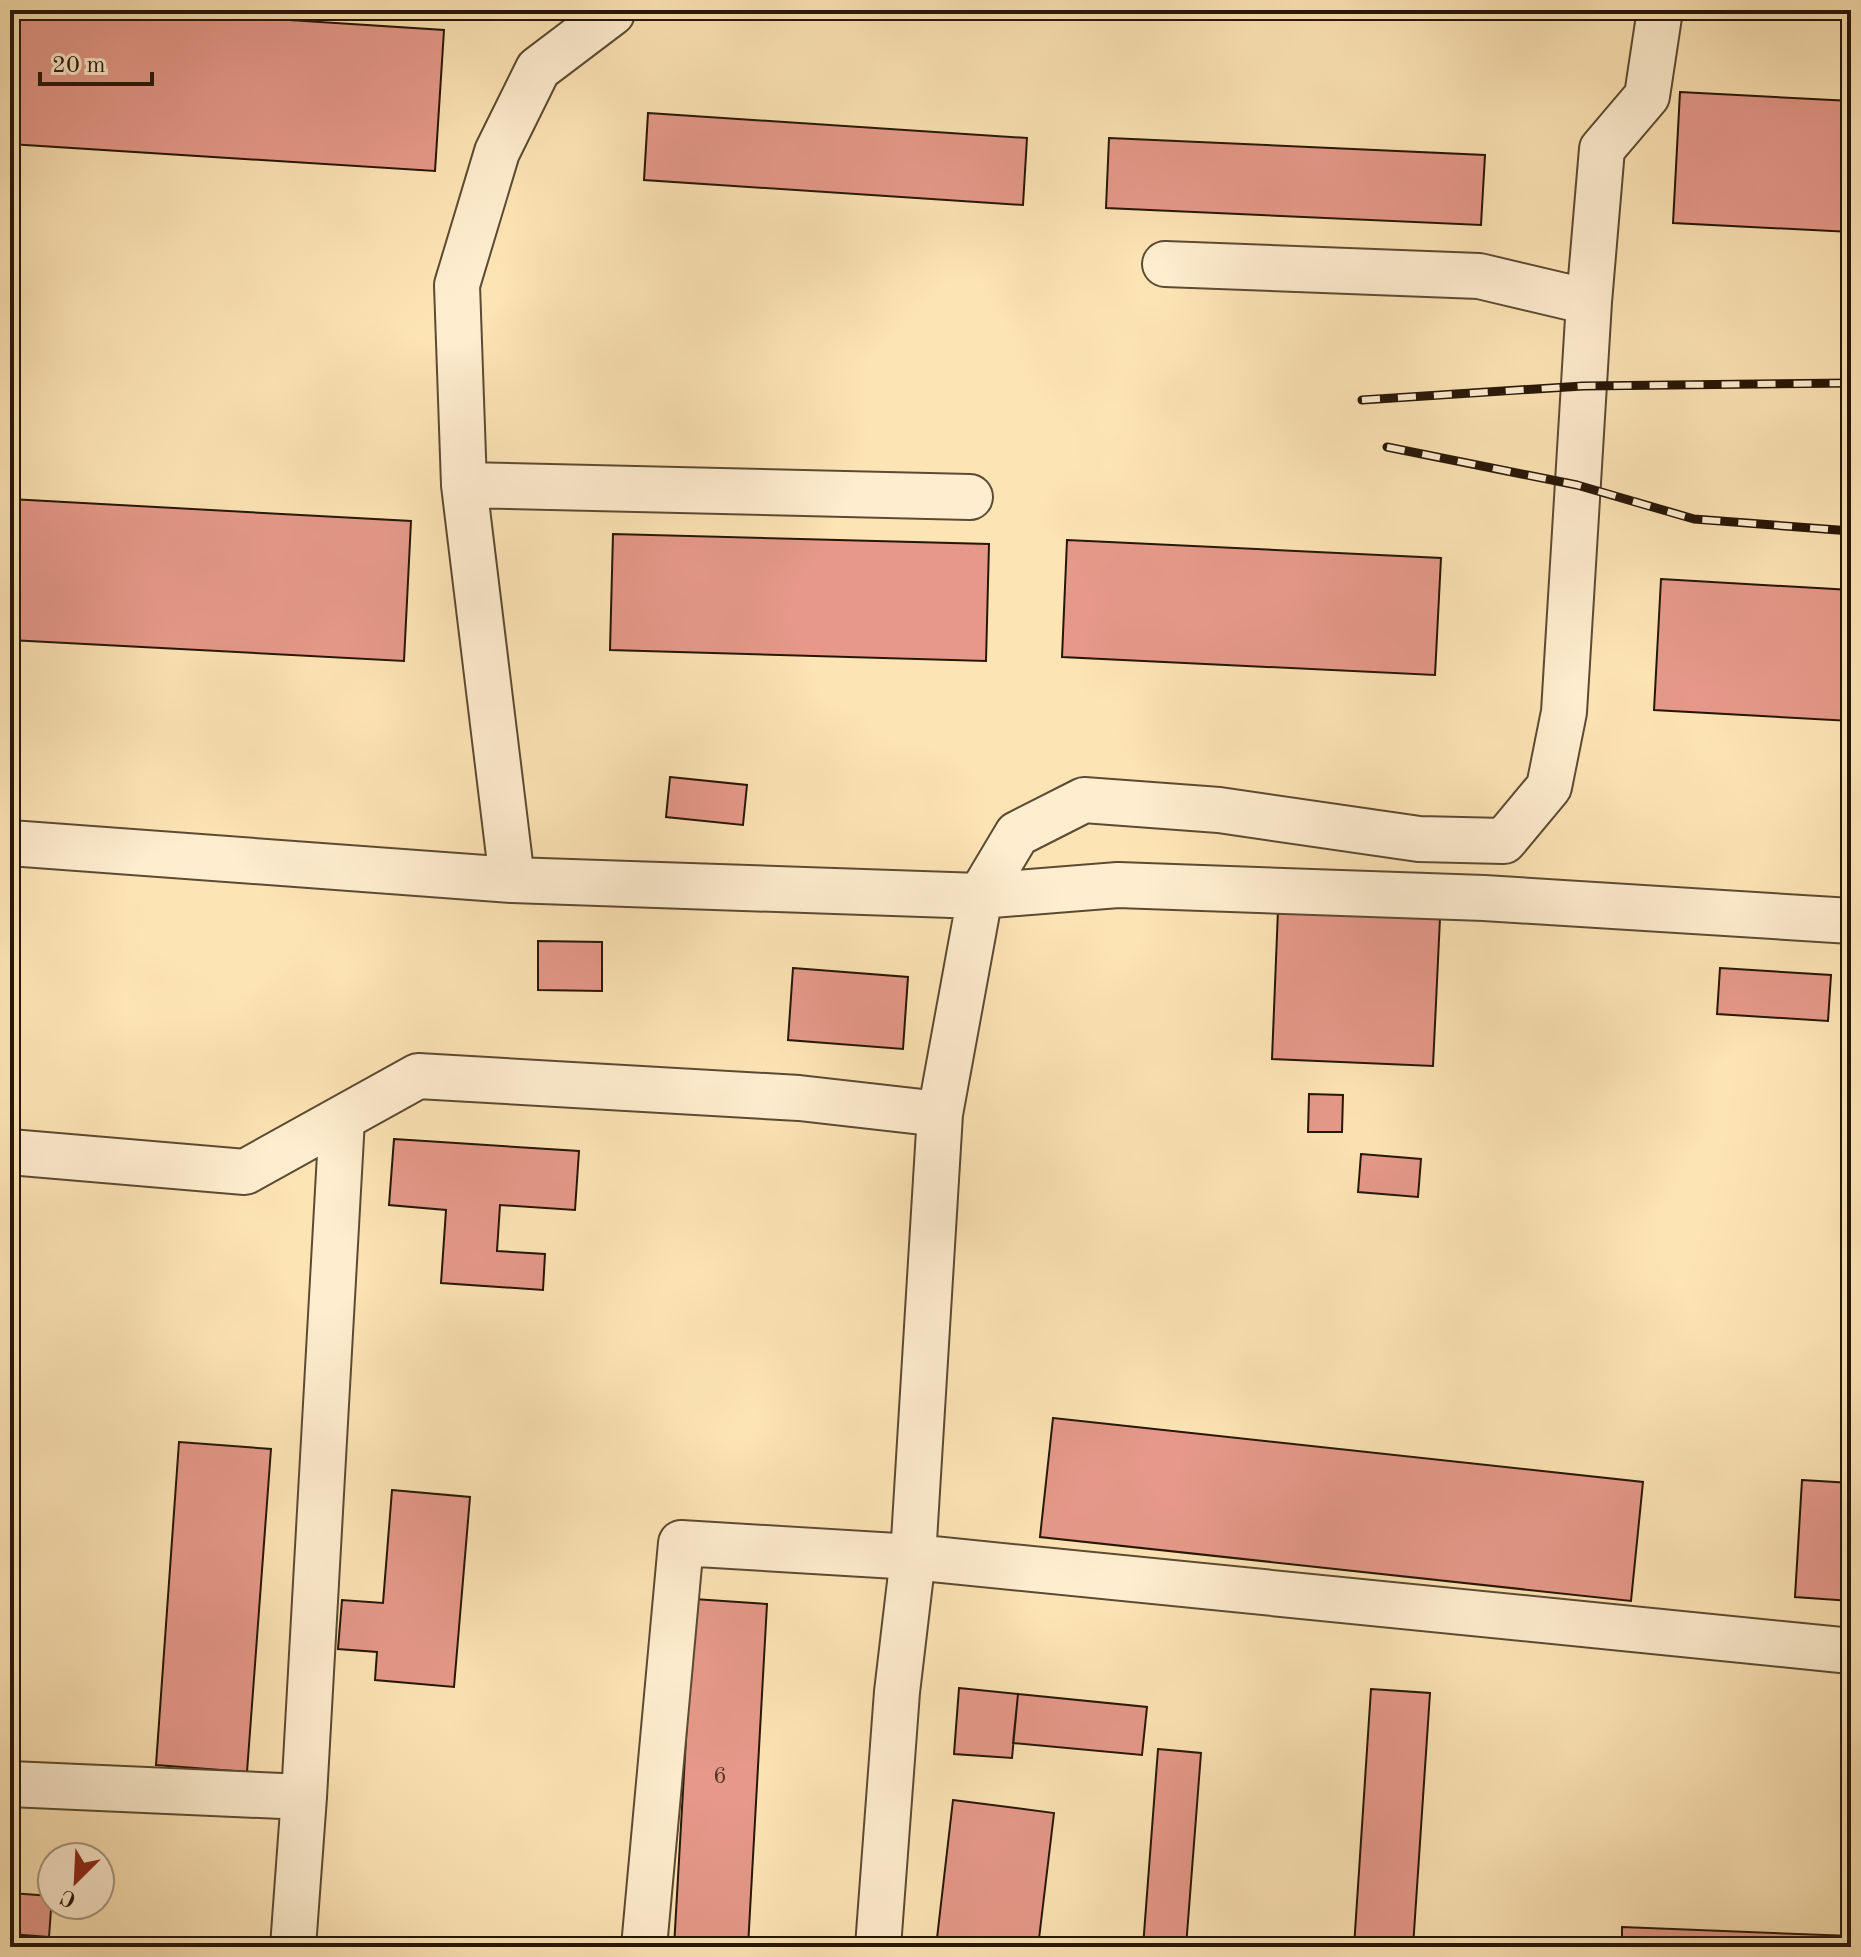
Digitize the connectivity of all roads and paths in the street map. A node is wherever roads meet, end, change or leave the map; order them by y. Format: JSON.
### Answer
{"nodes":[{"id":1,"x":1660,"y":10,"type":"edge"},
{"id":2,"x":612,"y":13,"type":"dead end"},
{"id":3,"x":1165,"y":264,"type":"dead end"},
{"id":4,"x":1589,"y":302,"type":"junction"},
{"id":5,"x":464,"y":485,"type":"junction"},
{"id":6,"x":970,"y":497,"type":"dead end"},
{"id":7,"x":10,"y":843,"type":"edge"},
{"id":8,"x":512,"y":880,"type":"junction"},
{"id":9,"x":980,"y":896,"type":"junction"},
{"id":10,"x":1851,"y":921,"type":"edge"},
{"id":11,"x":940,"y":1114,"type":"junction"},
{"id":12,"x":342,"y":1119,"type":"junction"},
{"id":13,"x":10,"y":1152,"type":"edge"},
{"id":14,"x":913,"y":1557,"type":"junction"},
{"id":15,"x":1851,"y":1651,"type":"edge"},
{"id":16,"x":10,"y":1784,"type":"edge"},
{"id":17,"x":304,"y":1797,"type":"junction"},
{"id":18,"x":293,"y":1947,"type":"edge"},
{"id":19,"x":644,"y":1947,"type":"edge"},
{"id":20,"x":878,"y":1947,"type":"edge"}],
"edges":[{"from":1,"to":4,"type":"street"},
{"from":2,"to":5,"type":"street"},
{"from":3,"to":4,"type":"street"},
{"from":4,"to":9,"type":"street"},
{"from":5,"to":6,"type":"street"},
{"from":5,"to":8,"type":"street"},
{"from":7,"to":8,"type":"street"},
{"from":8,"to":9,"type":"street"},
{"from":9,"to":10,"type":"street"},
{"from":9,"to":11,"type":"street"},
{"from":11,"to":12,"type":"street"},
{"from":11,"to":14,"type":"street"},
{"from":12,"to":13,"type":"street"},
{"from":12,"to":17,"type":"street"},
{"from":14,"to":15,"type":"street"},
{"from":14,"to":19,"type":"street"},
{"from":14,"to":20,"type":"street"},
{"from":16,"to":17,"type":"street"},
{"from":17,"to":18,"type":"street"}]}
